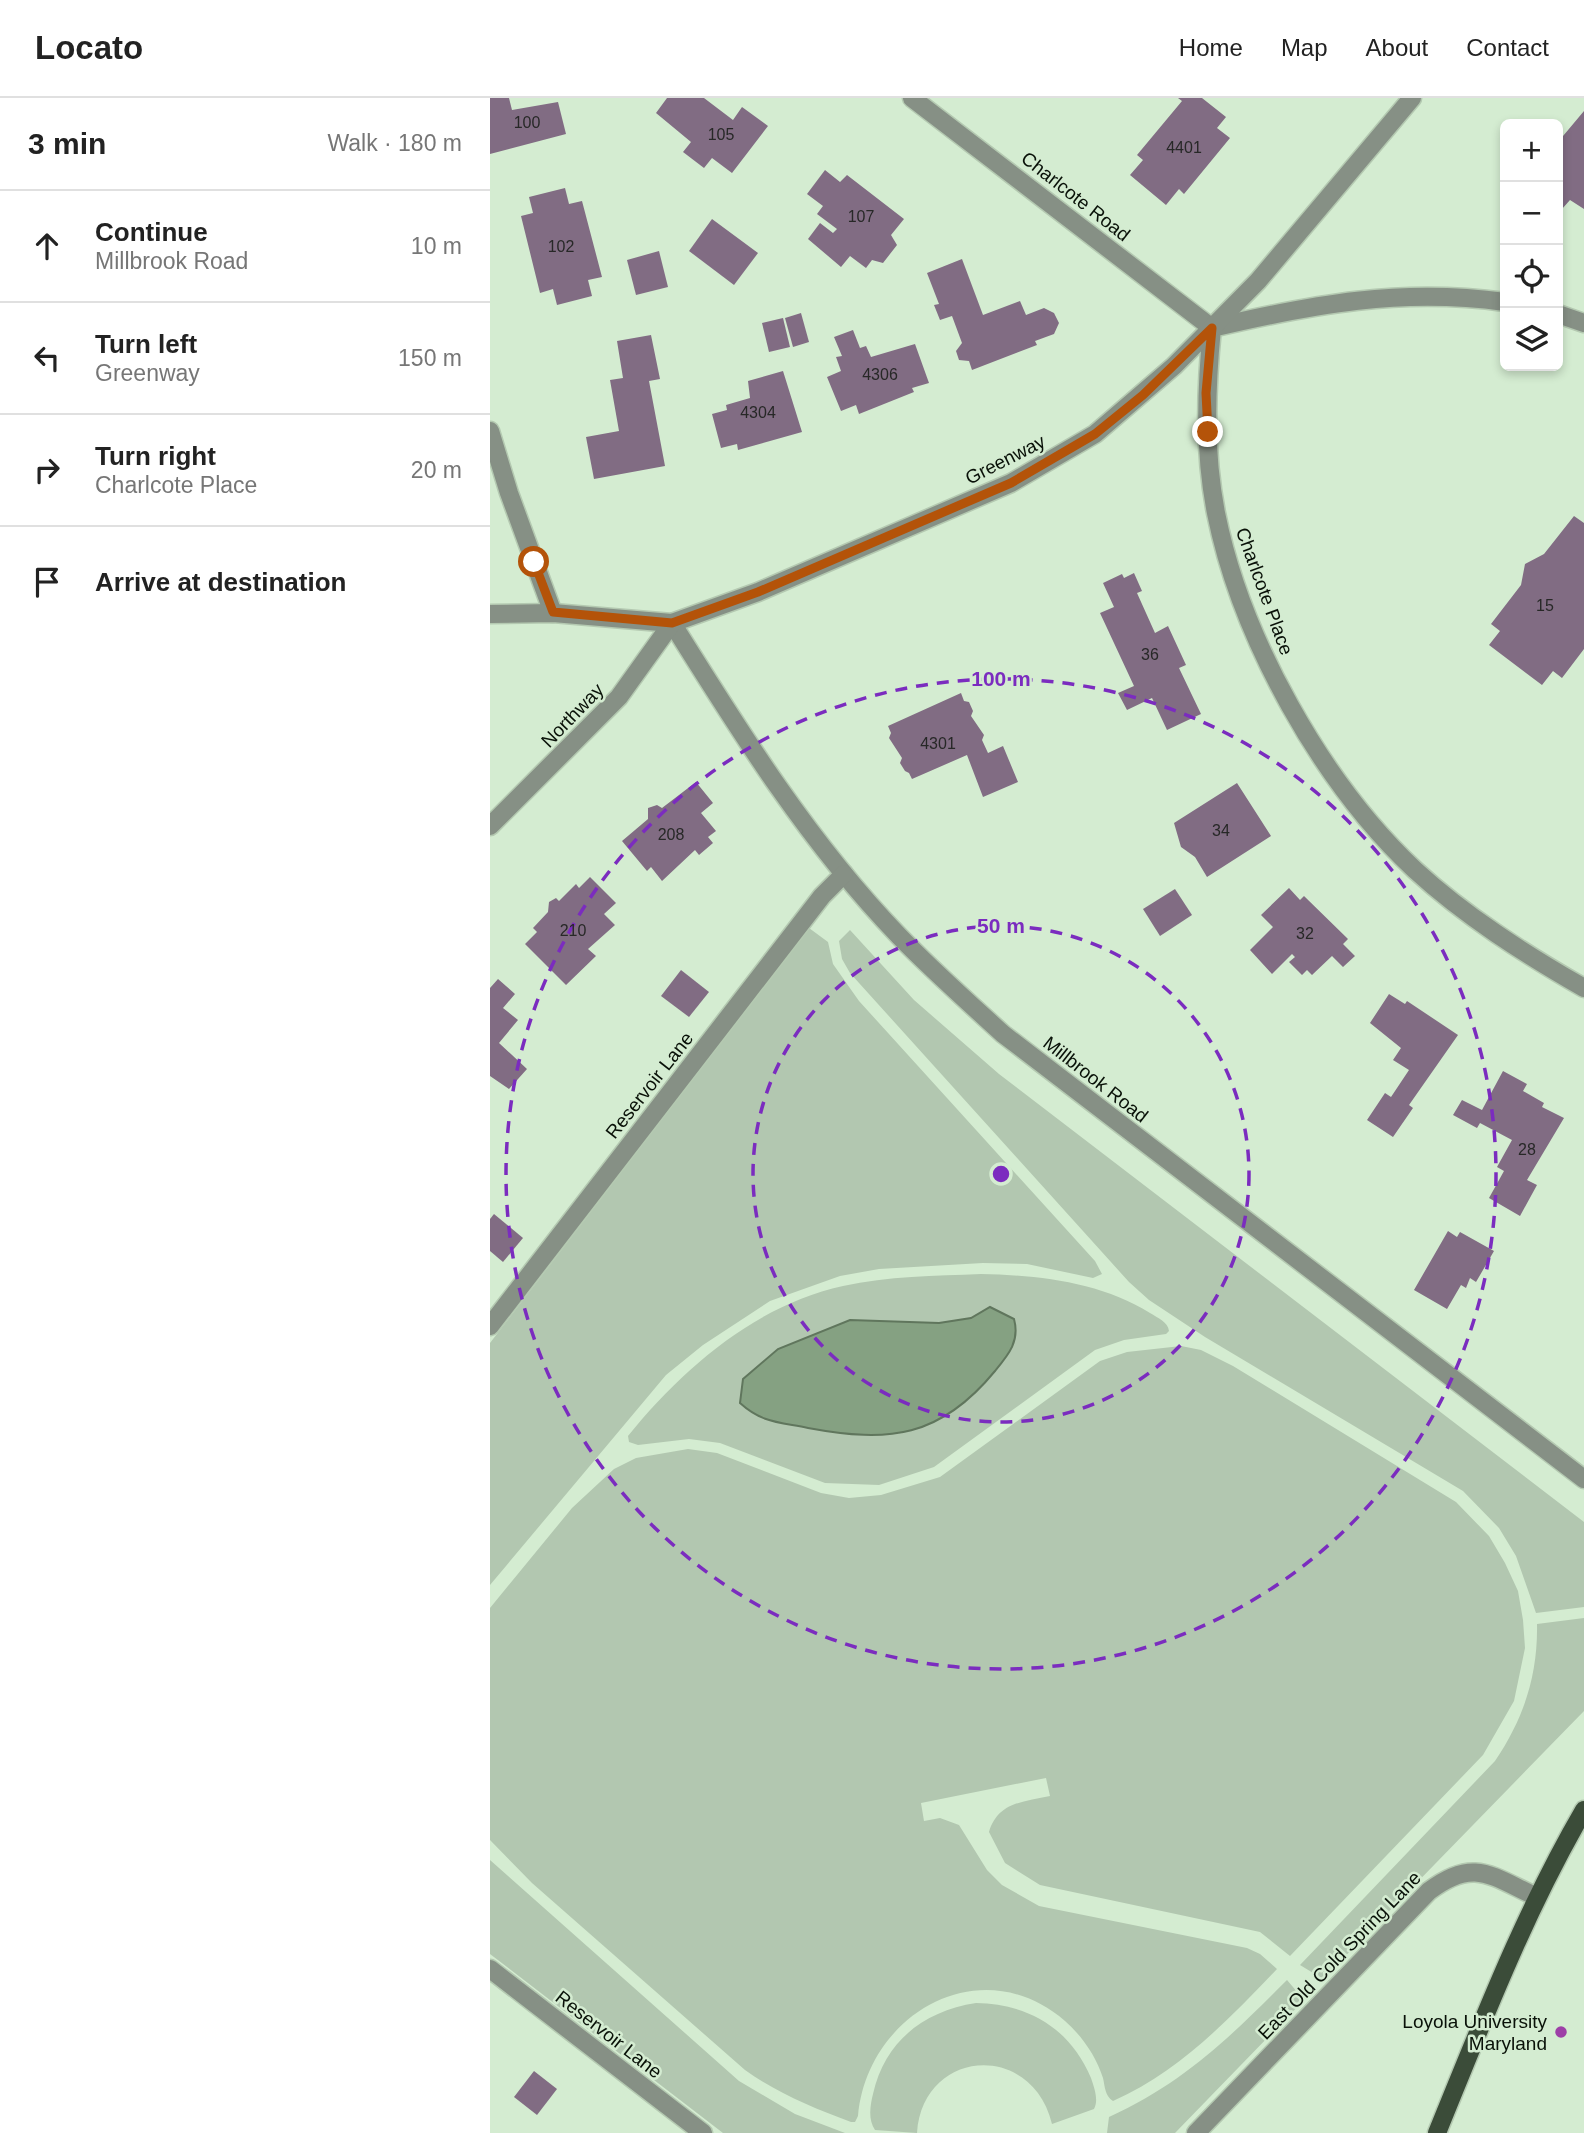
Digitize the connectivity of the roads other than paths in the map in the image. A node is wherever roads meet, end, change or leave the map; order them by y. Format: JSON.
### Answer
{"nodes":[{"id":1,"x":912,"y":98,"type":"edge"},
{"id":2,"x":1412,"y":98,"type":"edge"},
{"id":3,"x":1500,"y":301,"type":"edge"},
{"id":4,"x":1563,"y":316,"type":"edge"},
{"id":5,"x":1584,"y":323,"type":"edge"},
{"id":6,"x":1212,"y":328,"type":"junction"},
{"id":7,"x":490,"y":431,"type":"edge"},
{"id":8,"x":553,"y":612,"type":"junction"},
{"id":9,"x":490,"y":614,"type":"edge"},
{"id":10,"x":672,"y":623,"type":"junction"},
{"id":11,"x":490,"y":826,"type":"edge"},
{"id":12,"x":844,"y":874,"type":"junction"},
{"id":13,"x":1584,"y":988,"type":"edge"},
{"id":14,"x":490,"y":1326,"type":"edge"},
{"id":15,"x":1584,"y":1479,"type":"edge"},
{"id":16,"x":1584,"y":1810,"type":"edge"},
{"id":17,"x":1537,"y":1897,"type":"junction"},
{"id":18,"x":490,"y":1969,"type":"edge"},
{"id":19,"x":703,"y":2133,"type":"edge"},
{"id":20,"x":1196,"y":2133,"type":"edge"},
{"id":21,"x":1437,"y":2133,"type":"edge"}],
"edges":[{"from":1,"to":6,"type":"street","name":"Charlcote Road"},
{"from":2,"to":6,"type":"street","name":"Greenway"},
{"from":3,"to":6,"type":"street"},
{"from":4,"to":5,"type":"street"},
{"from":6,"to":10,"type":"street","name":"Greenway"},
{"from":6,"to":13,"type":"street","name":"Charlcote Place"},
{"from":7,"to":8,"type":"street"},
{"from":8,"to":9,"type":"street","name":"Greenway"},
{"from":8,"to":10,"type":"street","name":"Greenway"},
{"from":10,"to":11,"type":"street","name":"Northway"},
{"from":10,"to":12,"type":"street","name":"Millbrook Road"},
{"from":12,"to":14,"type":"street","name":"Reservoir Lane"},
{"from":12,"to":15,"type":"street","name":"Millbrook Road"},
{"from":16,"to":17,"type":"main road"},
{"from":17,"to":20,"type":"street","name":"East Old Cold Spring Lane"},
{"from":17,"to":21,"type":"main road"},
{"from":18,"to":19,"type":"street","name":"Reservoir Lane"}]}
